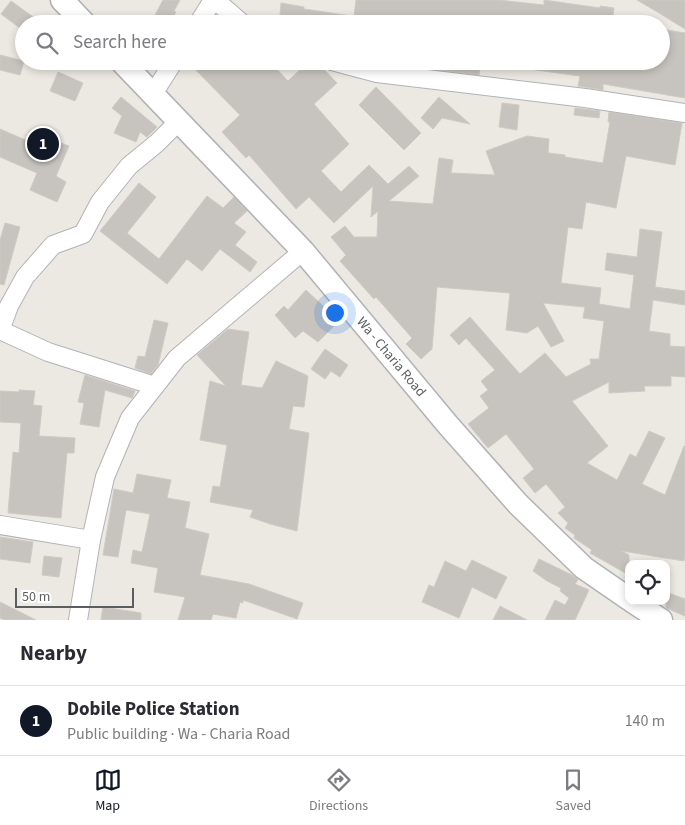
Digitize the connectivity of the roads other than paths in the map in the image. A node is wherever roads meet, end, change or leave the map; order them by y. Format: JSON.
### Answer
{"nodes":[{"id":1,"x":62,"y":0,"type":"edge"},
{"id":2,"x":214,"y":0,"type":"edge"},
{"id":3,"x":76,"y":15,"type":"edge"},
{"id":4,"x":204,"y":15,"type":"edge"},
{"id":5,"x":232,"y":15,"type":"edge"},
{"id":6,"x":130,"y":70,"type":"edge"},
{"id":7,"x":168,"y":70,"type":"edge"},
{"id":8,"x":369,"y":70,"type":"edge"},
{"id":9,"x":153,"y":94,"type":"junction"},
{"id":10,"x":685,"y":113,"type":"edge"},
{"id":11,"x":179,"y":121,"type":"junction"},
{"id":12,"x":303,"y":251,"type":"junction"},
{"id":13,"x":0,"y":330,"type":"edge"},
{"id":14,"x":155,"y":386,"type":"junction"},
{"id":15,"x":0,"y":525,"type":"edge"},
{"id":16,"x":91,"y":540,"type":"junction"},
{"id":17,"x":625,"y":597,"type":"edge"},
{"id":18,"x":638,"y":605,"type":"edge"},
{"id":19,"x":78,"y":620,"type":"edge"},
{"id":20,"x":661,"y":620,"type":"edge"}],
"edges":[{"from":1,"to":3,"type":"street"},
{"from":2,"to":4,"type":"street"},
{"from":2,"to":5,"type":"street"},
{"from":6,"to":9,"type":"street","name":"Wa - Charia Road"},
{"from":7,"to":9,"type":"street"},
{"from":8,"to":10,"type":"street"},
{"from":9,"to":11,"type":"street","name":"Wa - Charia Road"},
{"from":11,"to":12,"type":"street","name":"Wa - Charia Road"},
{"from":11,"to":13,"type":"street"},
{"from":12,"to":14,"type":"street"},
{"from":12,"to":17,"type":"street","name":"Wa - Charia Road"},
{"from":13,"to":14,"type":"street"},
{"from":14,"to":16,"type":"street"},
{"from":15,"to":16,"type":"street"},
{"from":16,"to":19,"type":"street"},
{"from":18,"to":20,"type":"street","name":"Wa - Charia Road"}]}
